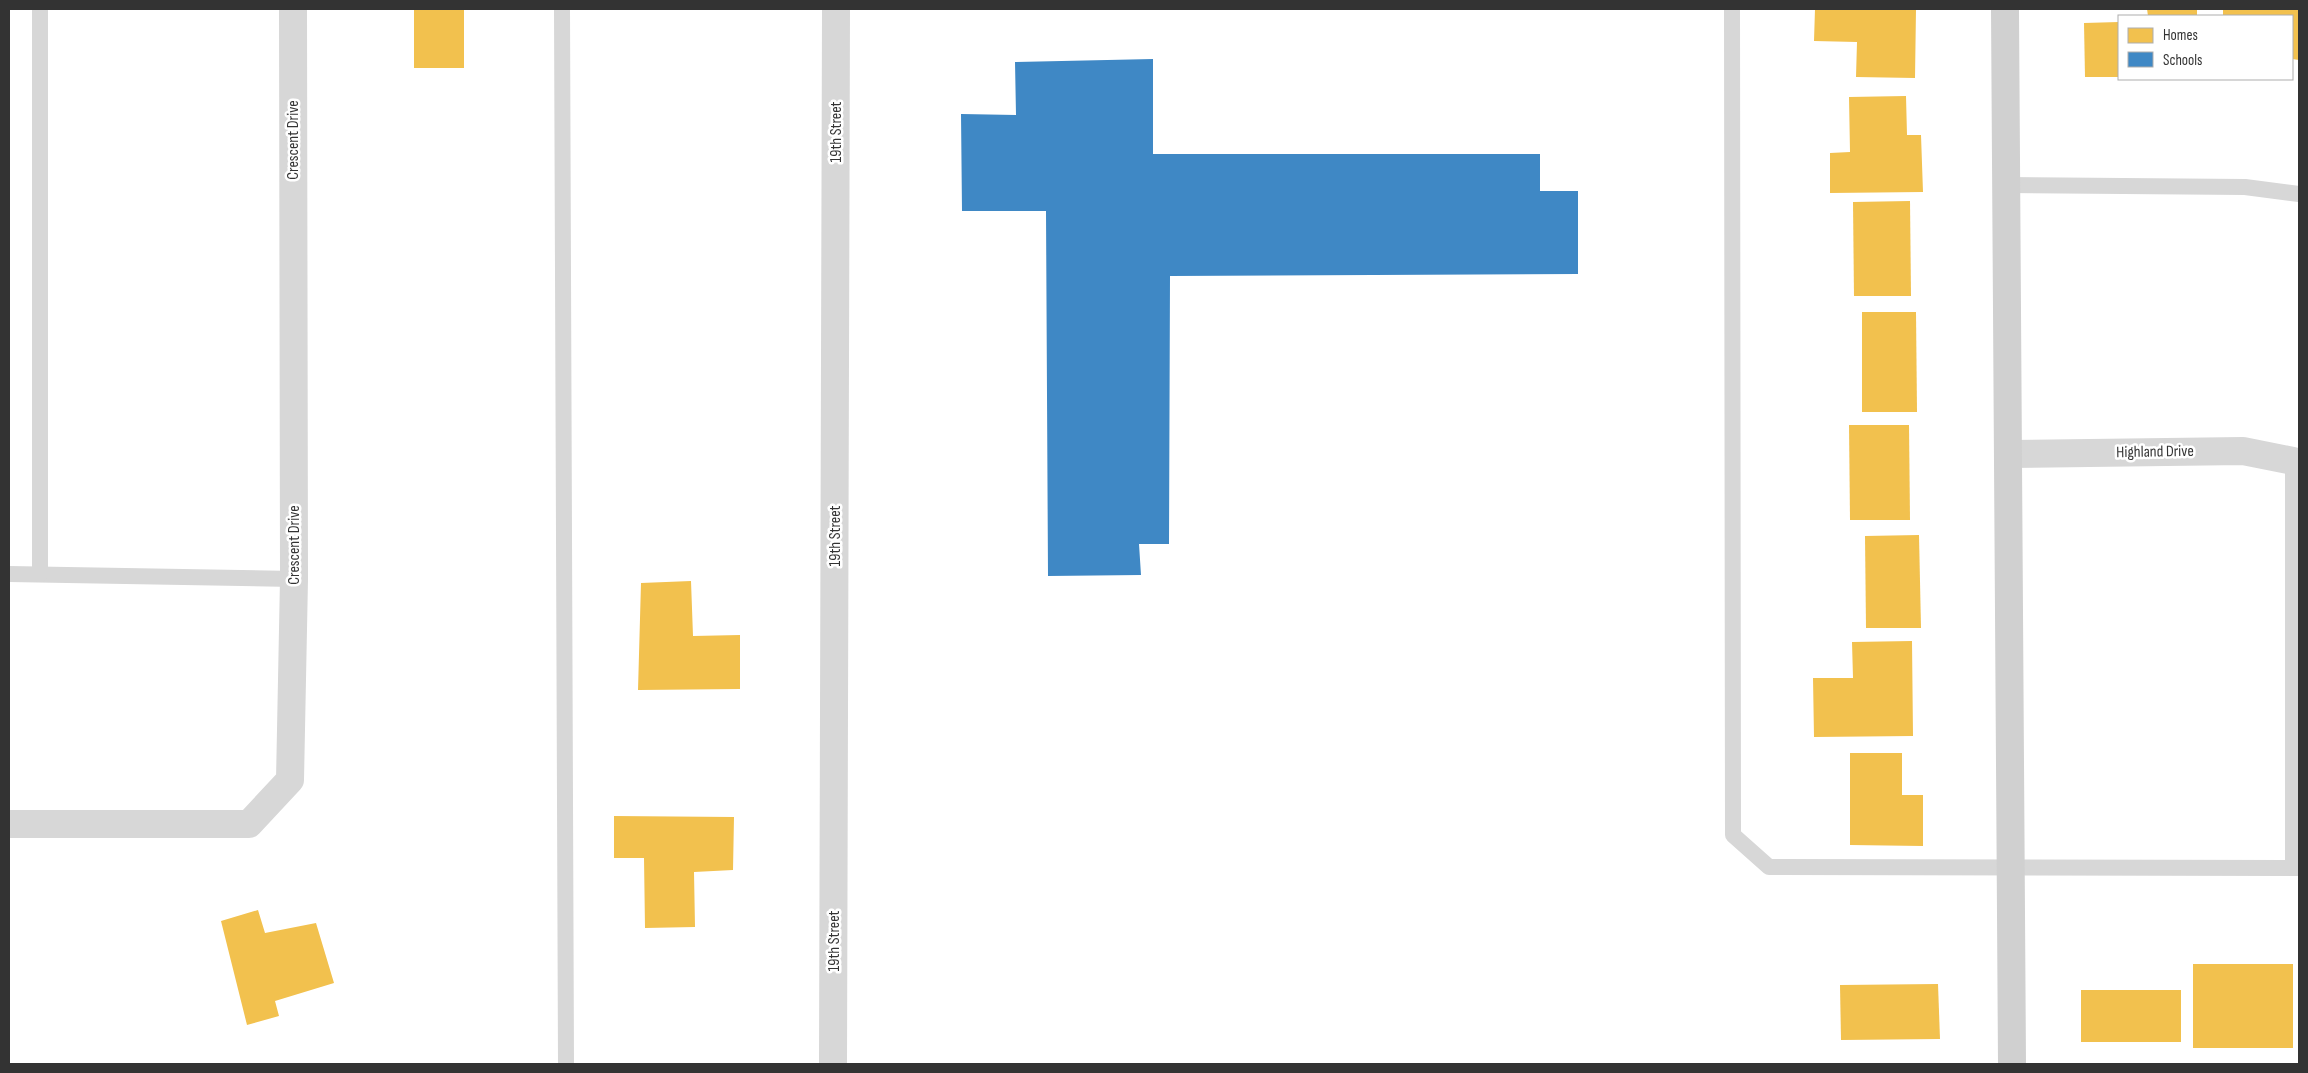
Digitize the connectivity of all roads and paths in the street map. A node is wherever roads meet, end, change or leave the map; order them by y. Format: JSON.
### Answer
{"nodes":[{"id":1,"x":40,"y":9,"type":"edge"},
{"id":2,"x":293,"y":9,"type":"edge"},
{"id":3,"x":562,"y":9,"type":"edge"},
{"id":4,"x":836,"y":9,"type":"edge"},
{"id":5,"x":1732,"y":9,"type":"edge"},
{"id":6,"x":2005,"y":9,"type":"edge"},
{"id":7,"x":2007,"y":185,"type":"junction"},
{"id":8,"x":2299,"y":194,"type":"edge"},
{"id":9,"x":2009,"y":454,"type":"junction"},
{"id":10,"x":2296,"y":463,"type":"edge"},
{"id":11,"x":9,"y":574,"type":"edge"},
{"id":12,"x":40,"y":574,"type":"junction"},
{"id":13,"x":294,"y":579,"type":"junction"},
{"id":14,"x":9,"y":824,"type":"edge"},
{"id":15,"x":2296,"y":868,"type":"edge"},
{"id":16,"x":2011,"y":869,"type":"junction"},
{"id":17,"x":566,"y":1064,"type":"edge"},
{"id":18,"x":834,"y":1064,"type":"edge"},
{"id":19,"x":2012,"y":1064,"type":"edge"}],
"edges":[{"from":1,"to":12,"type":"lane"},
{"from":2,"to":13,"type":"street","name":"Crescent Drive"},
{"from":3,"to":17,"type":"lane"},
{"from":4,"to":18,"type":"street","name":"19th Street"},
{"from":5,"to":16,"type":"lane"},
{"from":6,"to":7,"type":"street"},
{"from":7,"to":8,"type":"lane"},
{"from":7,"to":9,"type":"street"},
{"from":9,"to":10,"type":"street","name":"Highland Drive"},
{"from":9,"to":16,"type":"street"},
{"from":10,"to":15,"type":"lane"},
{"from":11,"to":12,"type":"lane"},
{"from":12,"to":13,"type":"lane"},
{"from":13,"to":14,"type":"street","name":"Crescent Drive"},
{"from":15,"to":16,"type":"lane"},
{"from":16,"to":19,"type":"street"}]}
